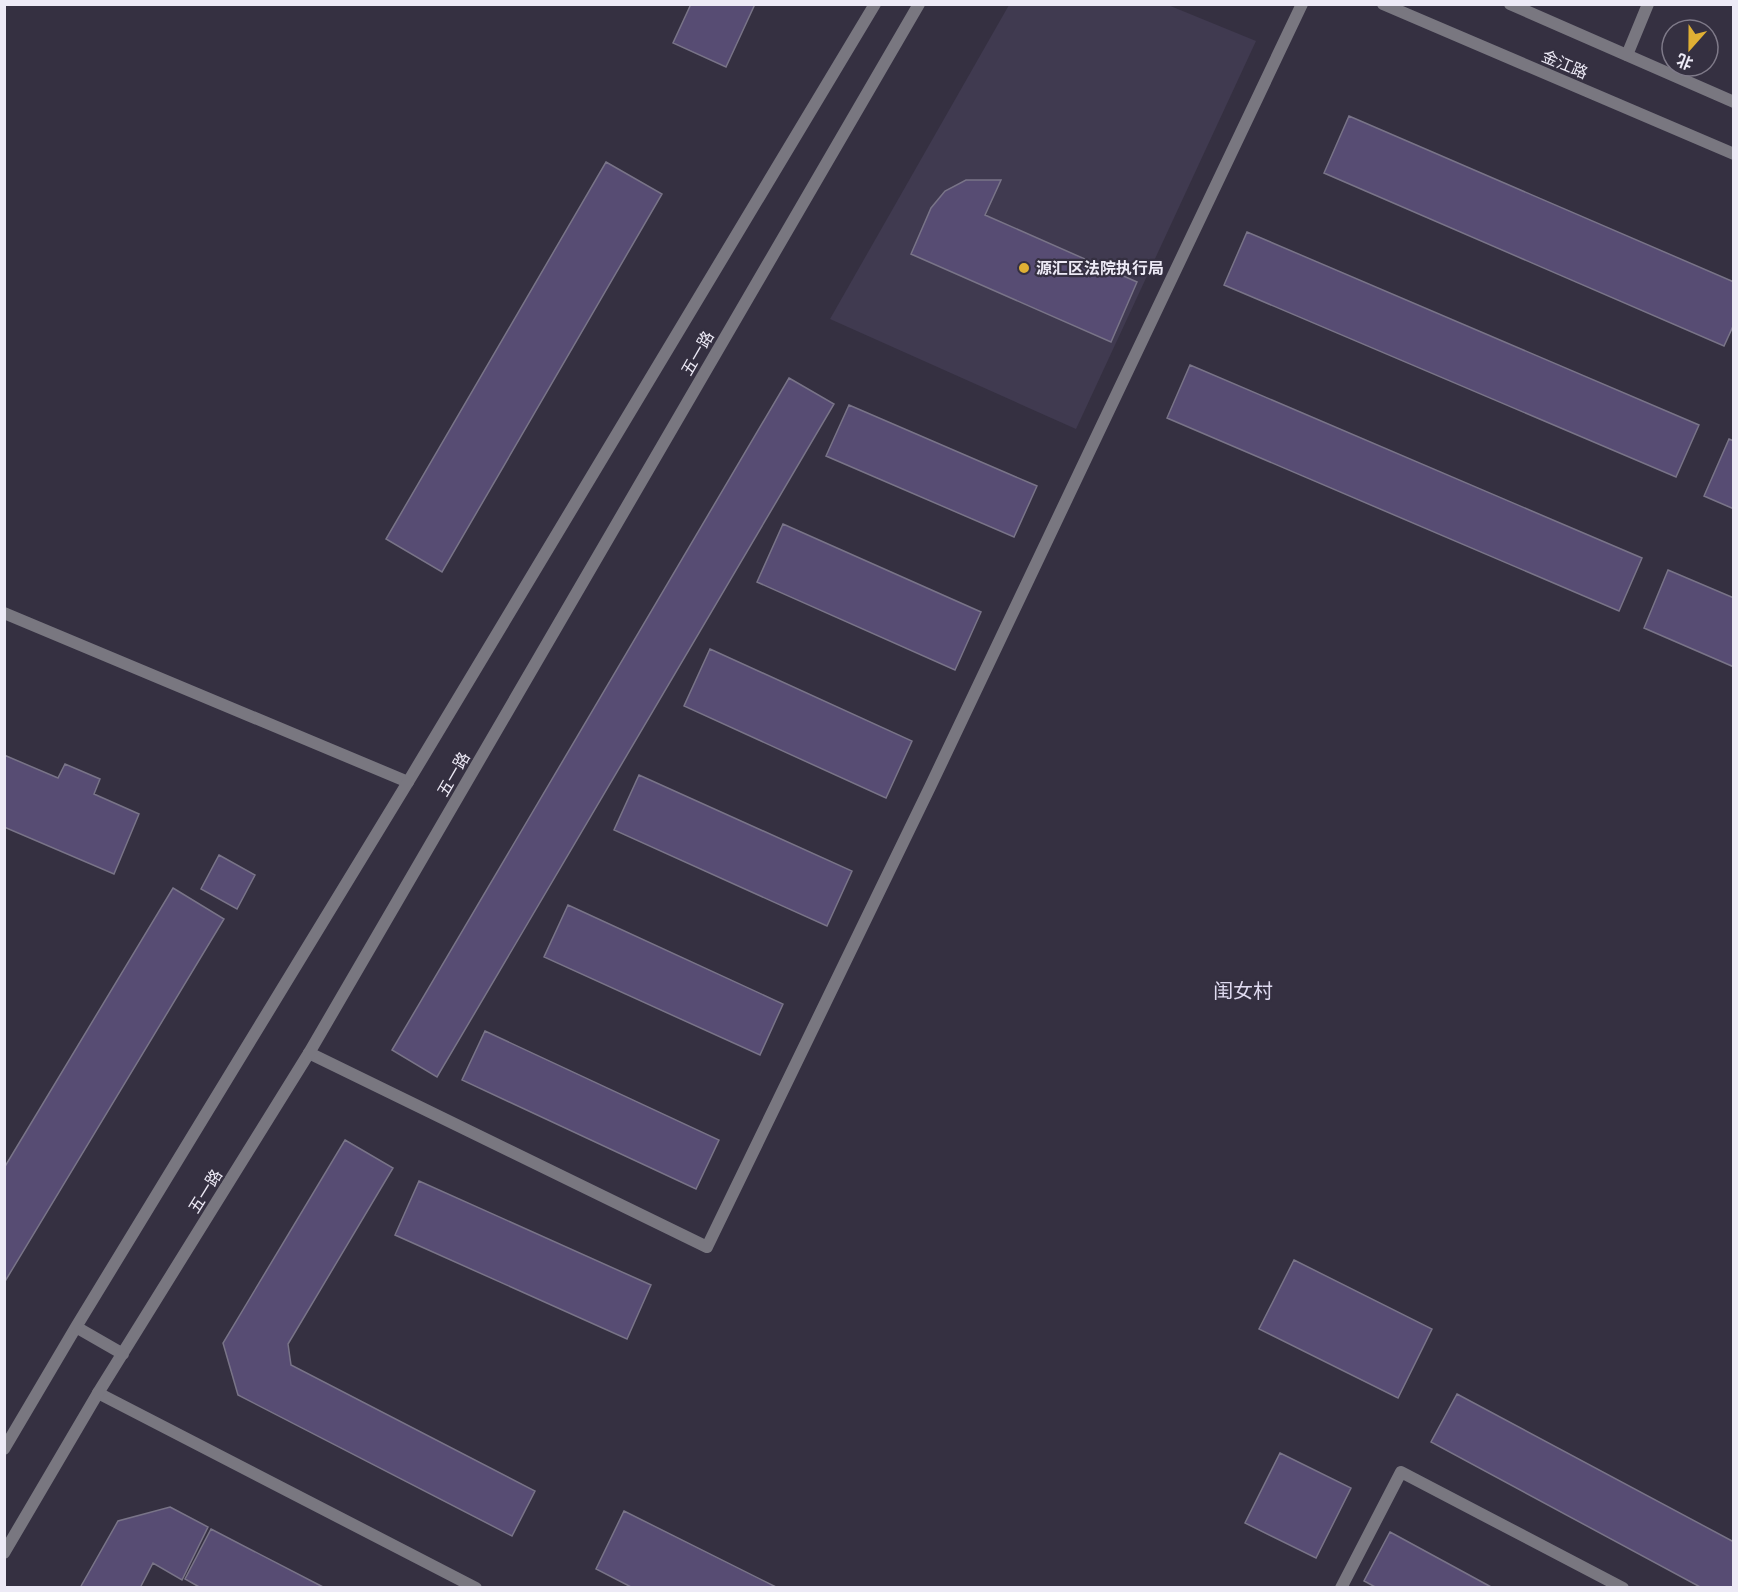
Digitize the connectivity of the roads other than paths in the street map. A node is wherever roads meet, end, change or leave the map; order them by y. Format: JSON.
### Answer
{"nodes":[{"id":1,"x":875,"y":4,"type":"edge"},
{"id":2,"x":918,"y":4,"type":"edge"},
{"id":3,"x":1302,"y":4,"type":"edge"},
{"id":4,"x":1383,"y":4,"type":"edge"},
{"id":5,"x":1510,"y":4,"type":"edge"},
{"id":6,"x":1648,"y":4,"type":"edge"},
{"id":7,"x":1627,"y":55,"type":"junction"},
{"id":8,"x":1734,"y":102,"type":"edge"},
{"id":9,"x":1734,"y":154,"type":"edge"},
{"id":10,"x":4,"y":613,"type":"edge"},
{"id":11,"x":408,"y":782,"type":"junction"},
{"id":12,"x":309,"y":1053,"type":"junction"},
{"id":13,"x":76,"y":1327,"type":"junction"},
{"id":14,"x":123,"y":1354,"type":"junction"},
{"id":15,"x":98,"y":1393,"type":"junction"},
{"id":16,"x":4,"y":1449,"type":"edge"},
{"id":17,"x":4,"y":1552,"type":"edge"},
{"id":18,"x":476,"y":1587,"type":"edge"},
{"id":19,"x":1341,"y":1587,"type":"edge"},
{"id":20,"x":1623,"y":1587,"type":"edge"}],
"edges":[{"from":1,"to":11,"type":"street","name":"五一路"},
{"from":2,"to":12,"type":"street","name":"五一路"},
{"from":3,"to":12,"type":"street"},
{"from":4,"to":9,"type":"street","name":"金江路"},
{"from":5,"to":7,"type":"street","name":"金江路"},
{"from":6,"to":7,"type":"street"},
{"from":7,"to":8,"type":"street","name":"金江路"},
{"from":10,"to":11,"type":"street"},
{"from":11,"to":13,"type":"street","name":"五一路"},
{"from":12,"to":14,"type":"street","name":"五一路"},
{"from":13,"to":14,"type":"street"},
{"from":13,"to":16,"type":"street","name":"五一路"},
{"from":14,"to":15,"type":"street","name":"五一路"},
{"from":15,"to":17,"type":"street","name":"五一路"},
{"from":15,"to":18,"type":"street"},
{"from":19,"to":20,"type":"street"}]}
